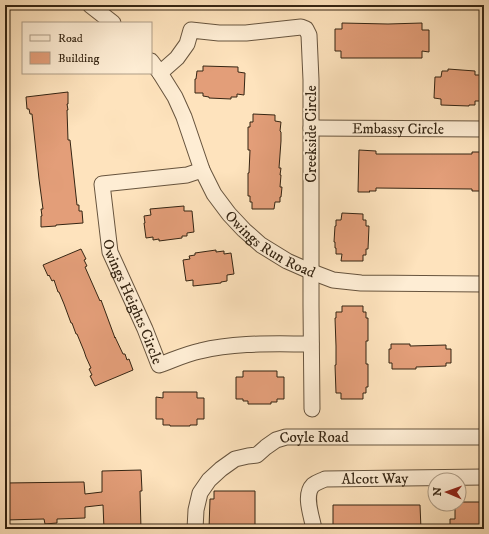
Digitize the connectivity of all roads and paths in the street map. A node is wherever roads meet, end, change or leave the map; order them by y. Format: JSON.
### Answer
{"nodes":[{"id":1,"x":90,"y":5,"type":"edge"},
{"id":2,"x":112,"y":22,"type":"edge"},
{"id":3,"x":152,"y":62,"type":"edge"},
{"id":4,"x":160,"y":73,"type":"junction"},
{"id":5,"x":311,"y":128,"type":"junction"},
{"id":6,"x":484,"y":129,"type":"edge"},
{"id":7,"x":202,"y":170,"type":"junction"},
{"id":8,"x":312,"y":272,"type":"junction"},
{"id":9,"x":484,"y":284,"type":"edge"},
{"id":10,"x":311,"y":344,"type":"junction"},
{"id":11,"x":312,"y":409,"type":"dead end"},
{"id":12,"x":484,"y":437,"type":"edge"},
{"id":13,"x":484,"y":477,"type":"edge"},
{"id":14,"x":195,"y":529,"type":"edge"},
{"id":15,"x":314,"y":529,"type":"edge"}],
"edges":[{"from":1,"to":2,"type":"street"},
{"from":3,"to":4,"type":"street","name":"Owings Run Road"},
{"from":4,"to":5,"type":"street","name":"Creekside Circle"},
{"from":4,"to":7,"type":"street","name":"Owings Run Road"},
{"from":5,"to":6,"type":"street","name":"Embassy Circle"},
{"from":5,"to":8,"type":"street","name":"Creekside Circle"},
{"from":7,"to":8,"type":"street","name":"Owings Run Road"},
{"from":7,"to":10,"type":"street","name":"Owings Heights Circle"},
{"from":8,"to":9,"type":"street","name":"Owings Run Road"},
{"from":8,"to":10,"type":"street","name":"Creekside Circle"},
{"from":10,"to":11,"type":"street","name":"Creekside Circle"},
{"from":12,"to":14,"type":"street","name":"Coyle Road"},
{"from":13,"to":15,"type":"street","name":"Alcott Way"}]}
